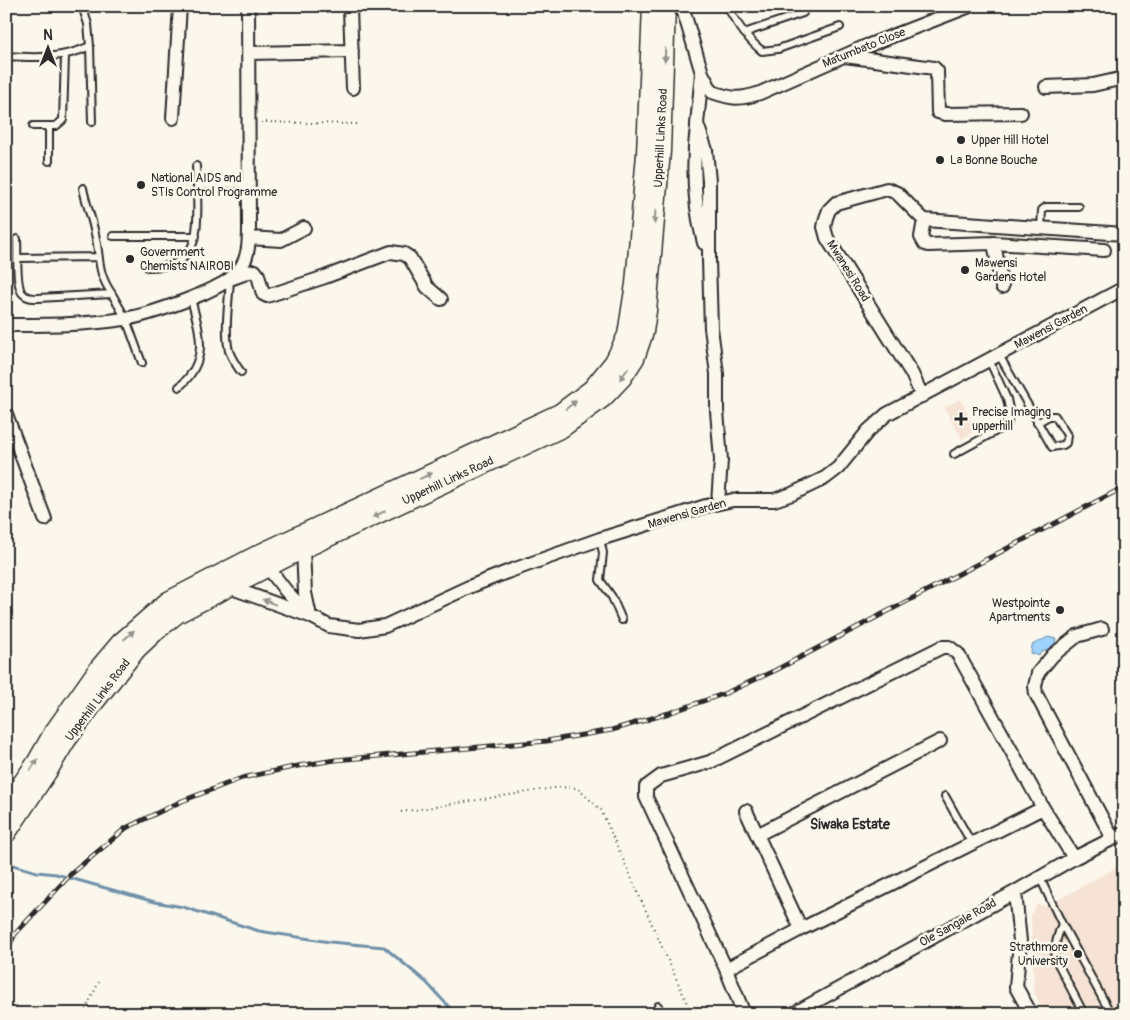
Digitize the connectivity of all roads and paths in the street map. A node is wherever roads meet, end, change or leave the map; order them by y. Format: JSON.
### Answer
{"nodes":[{"id":1,"x":82,"y":6,"type":"edge"},
{"id":2,"x":180,"y":6,"type":"edge"},
{"id":3,"x":248,"y":6,"type":"edge"},
{"id":4,"x":652,"y":6,"type":"edge"},
{"id":5,"x":666,"y":6,"type":"edge"},
{"id":6,"x":682,"y":6,"type":"edge"},
{"id":7,"x":727,"y":6,"type":"edge"},
{"id":8,"x":970,"y":6,"type":"edge"},
{"id":9,"x":350,"y":9,"type":"dead end"},
{"id":10,"x":803,"y":13,"type":"dead end"},
{"id":11,"x":840,"y":27,"type":"dead end"},
{"id":12,"x":744,"y":33,"type":"junction"},
{"id":13,"x":90,"y":46,"type":"junction"},
{"id":14,"x":352,"y":51,"type":"junction"},
{"id":15,"x":248,"y":53,"type":"junction"},
{"id":16,"x":6,"y":56,"type":"edge"},
{"id":17,"x":65,"y":56,"type":"junction"},
{"id":18,"x":843,"y":56,"type":"junction"},
{"id":19,"x":702,"y":73,"type":"junction"},
{"id":20,"x":1124,"y":78,"type":"edge"},
{"id":21,"x":1046,"y":87,"type":"dead end"},
{"id":22,"x":353,"y":88,"type":"dead end"},
{"id":23,"x":1021,"y":114,"type":"dead end"},
{"id":24,"x":173,"y":118,"type":"dead end"},
{"id":25,"x":92,"y":122,"type":"dead end"},
{"id":26,"x":249,"y":122,"type":"junction"},
{"id":27,"x":357,"y":124,"type":"dead end"},
{"id":28,"x":33,"y":126,"type":"dead end"},
{"id":29,"x":49,"y":126,"type":"junction"},
{"id":30,"x":49,"y":161,"type":"dead end"},
{"id":31,"x":196,"y":166,"type":"dead end"},
{"id":32,"x":250,"y":184,"type":"junction"},
{"id":33,"x":197,"y":186,"type":"junction"},
{"id":34,"x":83,"y":188,"type":"dead end"},
{"id":35,"x":1079,"y":207,"type":"dead end"},
{"id":36,"x":924,"y":220,"type":"junction"},
{"id":37,"x":304,"y":228,"type":"dead end"},
{"id":38,"x":1041,"y":228,"type":"junction"},
{"id":39,"x":1124,"y":234,"type":"edge"},
{"id":40,"x":113,"y":236,"type":"dead end"},
{"id":41,"x":196,"y":236,"type":"junction"},
{"id":42,"x":249,"y":238,"type":"junction"},
{"id":43,"x":17,"y":240,"type":"dead end"},
{"id":44,"x":994,"y":243,"type":"junction"},
{"id":45,"x":1104,"y":250,"type":"dead end"},
{"id":46,"x":98,"y":257,"type":"junction"},
{"id":47,"x":18,"y":258,"type":"junction"},
{"id":48,"x":147,"y":267,"type":"dead end"},
{"id":49,"x":230,"y":279,"type":"junction"},
{"id":50,"x":1002,"y":287,"type":"dead end"},
{"id":51,"x":1124,"y":288,"type":"edge"},
{"id":52,"x":112,"y":294,"type":"junction"},
{"id":53,"x":190,"y":299,"type":"junction"},
{"id":54,"x":441,"y":299,"type":"dead end"},
{"id":55,"x":126,"y":319,"type":"junction"},
{"id":56,"x":6,"y":325,"type":"edge"},
{"id":57,"x":994,"y":357,"type":"junction"},
{"id":58,"x":142,"y":363,"type":"dead end"},
{"id":59,"x":241,"y":372,"type":"dead end"},
{"id":60,"x":179,"y":387,"type":"dead end"},
{"id":61,"x":922,"y":396,"type":"junction"},
{"id":62,"x":7,"y":419,"type":"edge"},
{"id":63,"x":1037,"y":423,"type":"junction"},
{"id":64,"x":954,"y":454,"type":"dead end"},
{"id":65,"x":718,"y":503,"type":"junction"},
{"id":66,"x":45,"y":518,"type":"dead end"},
{"id":67,"x":600,"y":539,"type":"junction"},
{"id":68,"x":301,"y":542,"type":"junction"},
{"id":69,"x":263,"y":561,"type":"junction"},
{"id":70,"x":229,"y":587,"type":"junction"},
{"id":71,"x":310,"y":616,"type":"junction"},
{"id":72,"x":622,"y":620,"type":"dead end"},
{"id":73,"x":1102,"y":629,"type":"dead end"},
{"id":74,"x":940,"y":741,"type":"dead end"},
{"id":75,"x":945,"y":796,"type":"dead end"},
{"id":76,"x":6,"y":806,"type":"edge"},
{"id":77,"x":1043,"y":808,"type":"junction"},
{"id":78,"x":746,"y":811,"type":"dead end"},
{"id":79,"x":401,"y":812,"type":"dead end"},
{"id":80,"x":6,"y":834,"type":"edge"},
{"id":81,"x":757,"y":835,"type":"junction"},
{"id":82,"x":1118,"y":836,"type":"edge"},
{"id":83,"x":972,"y":844,"type":"junction"},
{"id":84,"x":1074,"y":858,"type":"junction"},
{"id":85,"x":1040,"y":878,"type":"junction"},
{"id":86,"x":1015,"y":892,"type":"junction"},
{"id":87,"x":1062,"y":924,"type":"junction"},
{"id":88,"x":801,"y":929,"type":"junction"},
{"id":89,"x":726,"y":969,"type":"junction"},
{"id":90,"x":99,"y":982,"type":"dead end"},
{"id":91,"x":658,"y":1006,"type":"dead end"},
{"id":92,"x":83,"y":1014,"type":"edge"},
{"id":93,"x":662,"y":1014,"type":"edge"},
{"id":94,"x":692,"y":1014,"type":"edge"},
{"id":95,"x":744,"y":1014,"type":"edge"},
{"id":96,"x":792,"y":1014,"type":"edge"},
{"id":97,"x":1031,"y":1014,"type":"edge"},
{"id":98,"x":1084,"y":1014,"type":"edge"},
{"id":99,"x":1111,"y":1014,"type":"edge"}],
"edges":[{"from":1,"to":13,"type":"lane"},
{"from":2,"to":24,"type":"street"},
{"from":3,"to":15,"type":"street"},
{"from":68,"to":4,"type":"street","name":"Upperhill Links Road","one_way":true},
{"from":5,"to":68,"type":"street","name":"Upperhill Links Road","one_way":true},
{"from":6,"to":19,"type":"street"},
{"from":7,"to":12,"type":"lane"},
{"from":8,"to":18,"type":"street","name":"Matumbato Close"},
{"from":9,"to":14,"type":"street"},
{"from":10,"to":12,"type":"lane"},
{"from":11,"to":12,"type":"lane"},
{"from":13,"to":17,"type":"lane"},
{"from":13,"to":25,"type":"lane"},
{"from":14,"to":15,"type":"street"},
{"from":14,"to":22,"type":"street"},
{"from":15,"to":26,"type":"street"},
{"from":16,"to":17,"type":"lane"},
{"from":17,"to":29,"type":"lane"},
{"from":18,"to":19,"type":"street","name":"Matumbato Close"},
{"from":18,"to":23,"type":"street"},
{"from":19,"to":65,"type":"street"},
{"from":20,"to":21,"type":"street"},
{"from":26,"to":27,"type":"path"},
{"from":26,"to":32,"type":"street"},
{"from":28,"to":29,"type":"lane"},
{"from":29,"to":30,"type":"lane"},
{"from":31,"to":33,"type":"lane"},
{"from":32,"to":33,"type":"lane"},
{"from":32,"to":42,"type":"street"},
{"from":33,"to":41,"type":"lane"},
{"from":34,"to":46,"type":"lane"},
{"from":35,"to":38,"type":"lane"},
{"from":36,"to":38,"type":"street"},
{"from":36,"to":44,"type":"street"},
{"from":36,"to":61,"type":"street","name":"Mwanesi Road"},
{"from":37,"to":42,"type":"street"},
{"from":38,"to":39,"type":"street"},
{"from":40,"to":41,"type":"lane"},
{"from":41,"to":48,"type":"lane"},
{"from":42,"to":49,"type":"street"},
{"from":43,"to":47,"type":"lane"},
{"from":44,"to":45,"type":"street"},
{"from":44,"to":50,"type":"street"},
{"from":46,"to":47,"type":"lane"},
{"from":46,"to":52,"type":"lane"},
{"from":47,"to":52,"type":"lane"},
{"from":49,"to":53,"type":"street"},
{"from":49,"to":54,"type":"street"},
{"from":49,"to":59,"type":"lane"},
{"from":51,"to":57,"type":"street","name":"Mawensi Garden"},
{"from":52,"to":55,"type":"lane"},
{"from":53,"to":55,"type":"street"},
{"from":53,"to":60,"type":"lane"},
{"from":55,"to":56,"type":"street"},
{"from":55,"to":58,"type":"lane"},
{"from":57,"to":61,"type":"street","name":"Mawensi Garden"},
{"from":57,"to":63,"type":"lane"},
{"from":57,"to":64,"type":"lane"},
{"from":61,"to":65,"type":"street","name":"Mawensi Garden"},
{"from":62,"to":66,"type":"street"},
{"from":63,"to":63,"type":"lane"},
{"from":65,"to":67,"type":"street","name":"Mawensi Garden"},
{"from":67,"to":71,"type":"street","name":"Mawensi Garden"},
{"from":67,"to":72,"type":"lane"},
{"from":68,"to":69,"type":"street","name":"Upperhill Links Road"},
{"from":68,"to":71,"type":"street"},
{"from":69,"to":70,"type":"street","name":"Upperhill Links Road"},
{"from":69,"to":71,"type":"street"},
{"from":76,"to":69,"type":"street","name":"Upperhill Links Road","one_way":true},
{"from":71,"to":70,"type":"street","name":"Mawensi Garden","one_way":true},
{"from":70,"to":80,"type":"street","name":"Upperhill Links Road"},
{"from":73,"to":82,"type":"street"},
{"from":74,"to":81,"type":"street"},
{"from":75,"to":83,"type":"lane"},
{"from":77,"to":83,"type":"street"},
{"from":77,"to":84,"type":"street"},
{"from":77,"to":89,"type":"street"},
{"from":78,"to":81,"type":"street"},
{"from":79,"to":94,"type":"path"},
{"from":81,"to":88,"type":"street"},
{"from":82,"to":84,"type":"street","name":"Ole Sangale Road"},
{"from":83,"to":88,"type":"street"},
{"from":84,"to":85,"type":"street","name":"Ole Sangale Road"},
{"from":85,"to":86,"type":"street","name":"Ole Sangale Road"},
{"from":85,"to":87,"type":"lane"},
{"from":86,"to":96,"type":"street","name":"Ole Sangale Road"},
{"from":86,"to":97,"type":"street"},
{"from":87,"to":98,"type":"lane"},
{"from":87,"to":99,"type":"lane"},
{"from":88,"to":89,"type":"street"},
{"from":89,"to":95,"type":"street"},
{"from":90,"to":92,"type":"path"},
{"from":91,"to":93,"type":"lane"}]}
